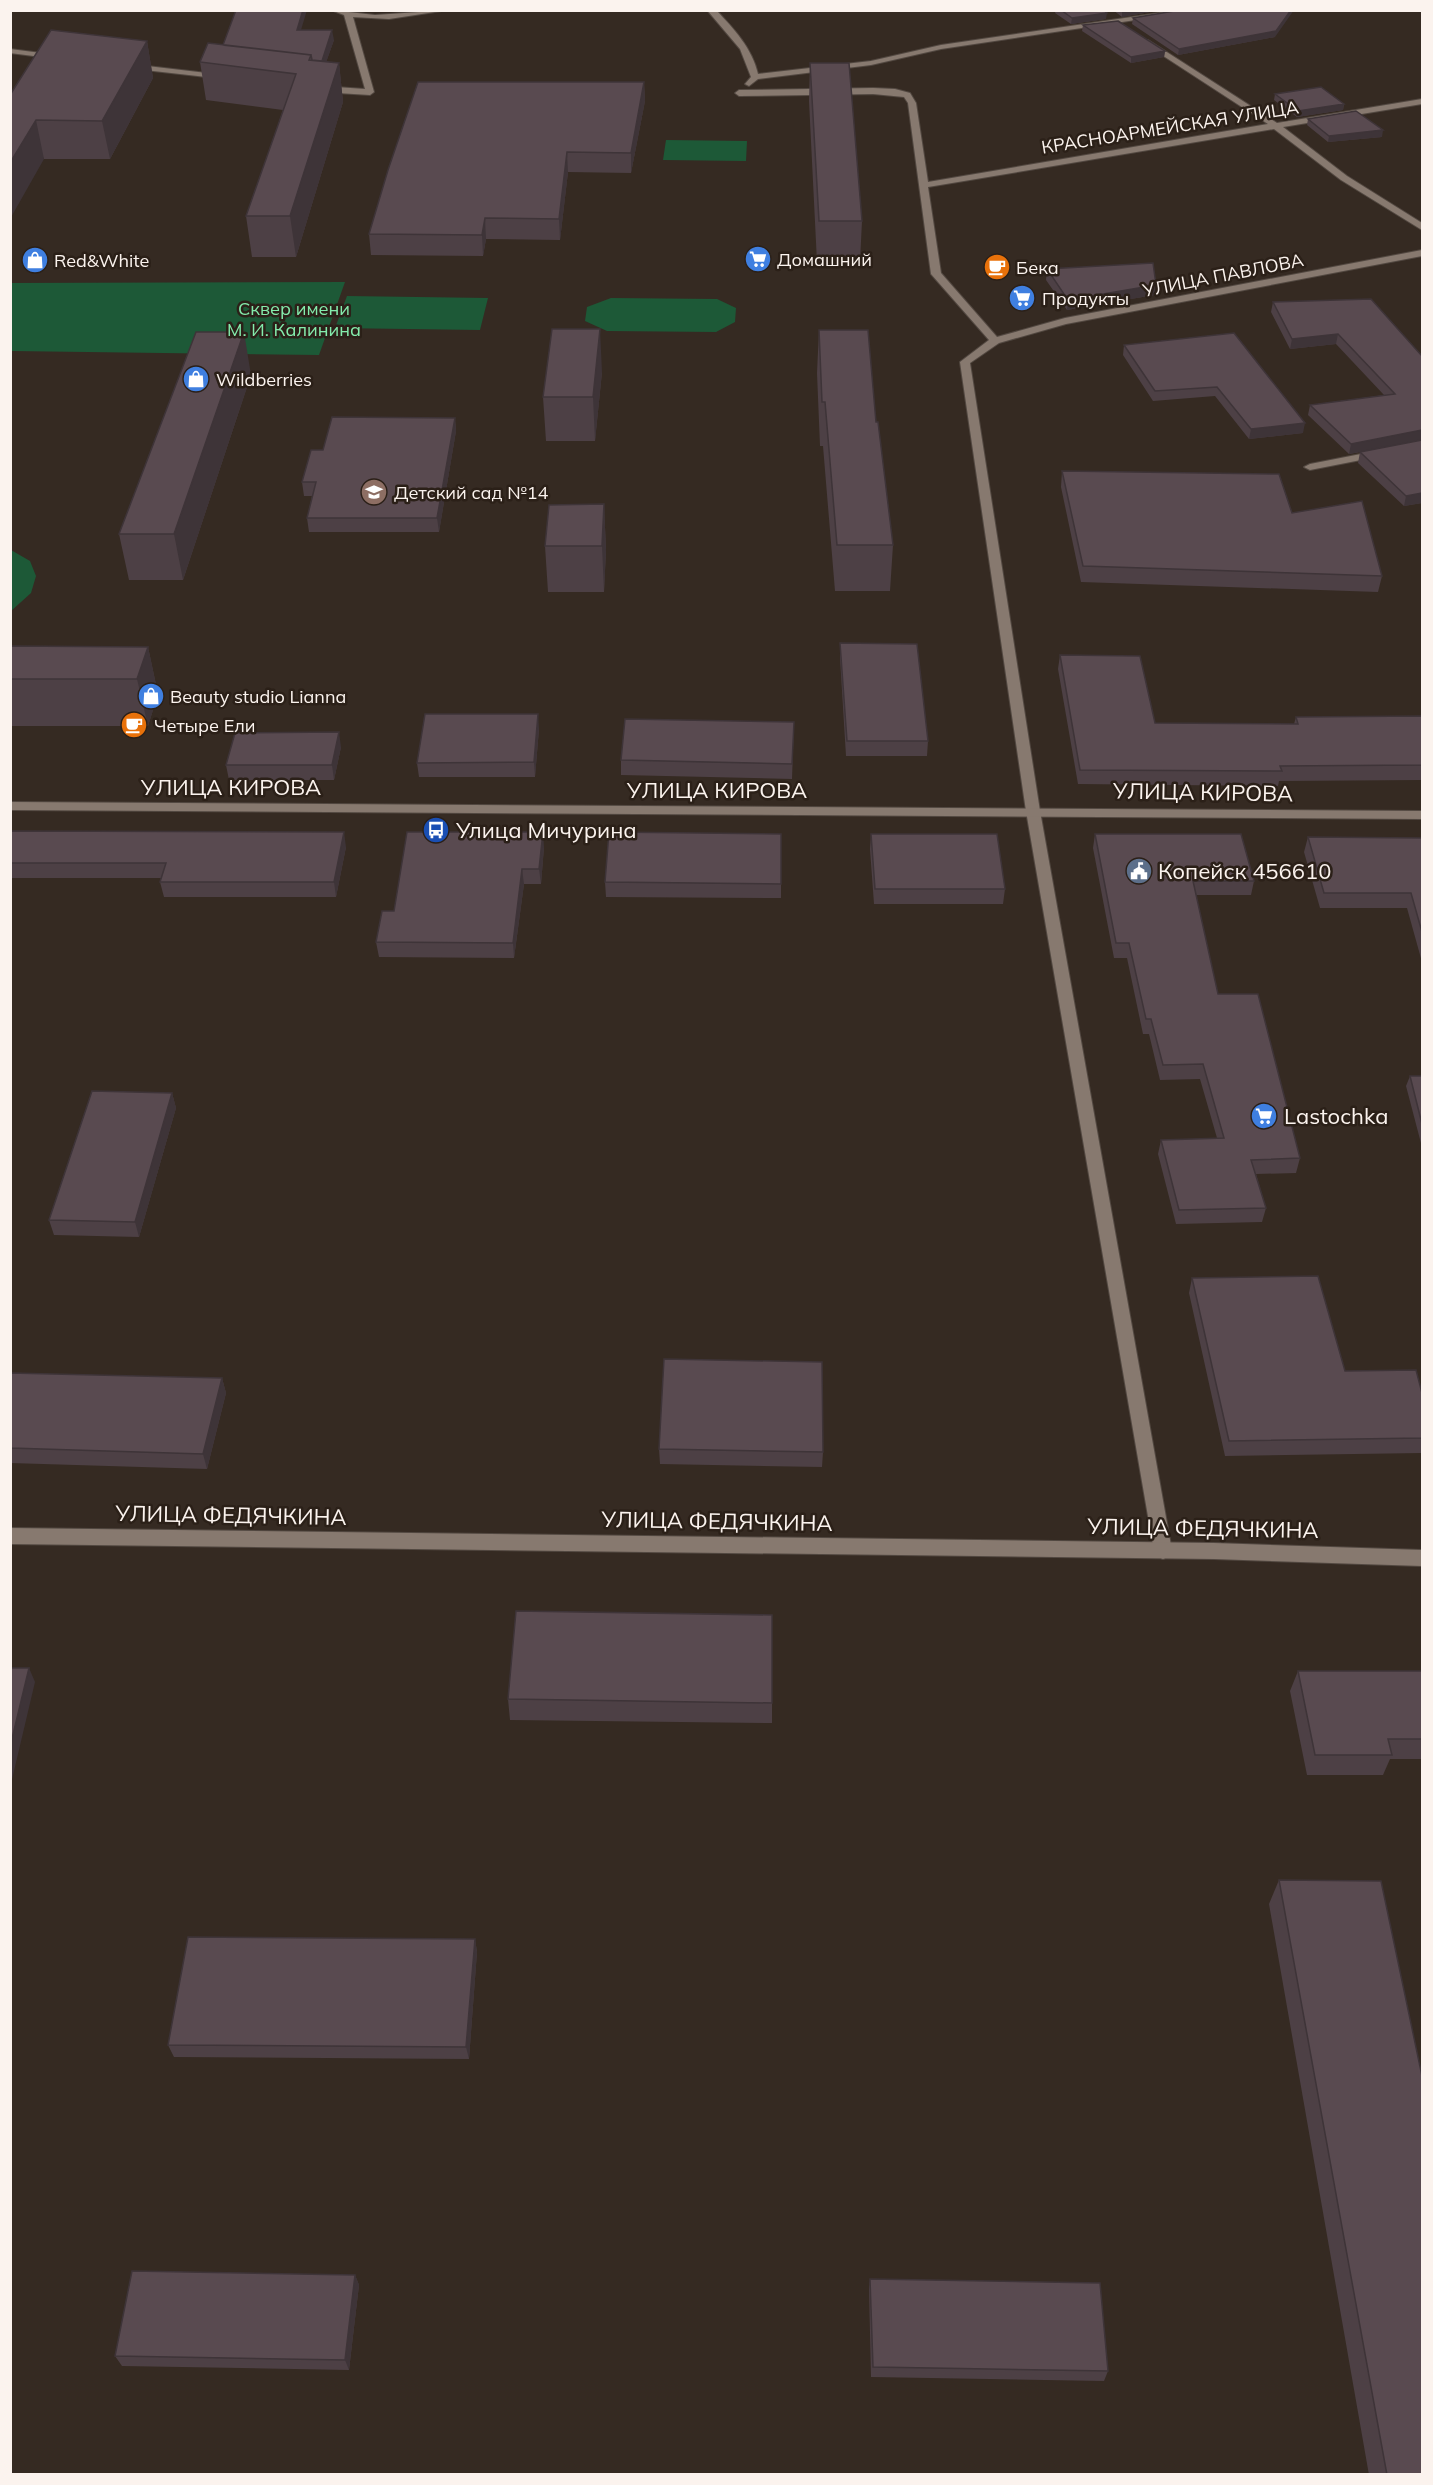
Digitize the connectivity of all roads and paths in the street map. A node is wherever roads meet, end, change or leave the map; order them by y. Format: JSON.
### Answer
{"nodes":[{"id":1,"x":335,"y":10,"type":"edge"},
{"id":2,"x":444,"y":10,"type":"edge"},
{"id":3,"x":711,"y":10,"type":"edge"},
{"id":4,"x":1102,"y":10,"type":"edge"},
{"id":5,"x":1198,"y":10,"type":"edge"},
{"id":6,"x":348,"y":15,"type":"junction"},
{"id":7,"x":1119,"y":23,"type":"junction"},
{"id":8,"x":1129,"y":29,"type":"edge"},
{"id":9,"x":1138,"y":36,"type":"edge"},
{"id":10,"x":10,"y":51,"type":"edge"},
{"id":11,"x":64,"y":58,"type":"edge"},
{"id":12,"x":120,"y":65,"type":"edge"},
{"id":13,"x":755,"y":77,"type":"junction"},
{"id":14,"x":236,"y":79,"type":"edge"},
{"id":15,"x":316,"y":88,"type":"edge"},
{"id":16,"x":1422,"y":101,"type":"edge"},
{"id":17,"x":1276,"y":126,"type":"junction"},
{"id":18,"x":923,"y":185,"type":"junction"},
{"id":19,"x":1422,"y":228,"type":"edge"},
{"id":20,"x":1422,"y":253,"type":"edge"},
{"id":21,"x":994,"y":340,"type":"junction"},
{"id":22,"x":1422,"y":445,"type":"edge"},
{"id":23,"x":1310,"y":467,"type":"dead end"},
{"id":24,"x":10,"y":806,"type":"edge"},
{"id":25,"x":1033,"y":811,"type":"junction"},
{"id":26,"x":1422,"y":815,"type":"edge"},
{"id":27,"x":10,"y":1536,"type":"edge"},
{"id":28,"x":1163,"y":1551,"type":"junction"},
{"id":29,"x":1422,"y":1558,"type":"edge"}],
"edges":[{"from":1,"to":6,"type":"street"},
{"from":2,"to":6,"type":"street"},
{"from":3,"to":13,"type":"street"},
{"from":4,"to":7,"type":"street"},
{"from":5,"to":7,"type":"street"},
{"from":6,"to":15,"type":"street"},
{"from":7,"to":8,"type":"street"},
{"from":7,"to":13,"type":"street"},
{"from":9,"to":17,"type":"street"},
{"from":10,"to":11,"type":"street"},
{"from":12,"to":14,"type":"street"},
{"from":13,"to":18,"type":"street"},
{"from":16,"to":17,"type":"street","name":"КРАСНОАРМЕЙСКАЯ УЛИЦА"},
{"from":17,"to":18,"type":"street","name":"КРАСНОАРМЕЙСКАЯ УЛИЦА"},
{"from":17,"to":19,"type":"street"},
{"from":18,"to":21,"type":"street"},
{"from":20,"to":21,"type":"street","name":"УЛИЦА ПАВЛОВА"},
{"from":21,"to":25,"type":"street"},
{"from":22,"to":23,"type":"street"},
{"from":24,"to":25,"type":"street","name":"УЛИЦА КИРОВА"},
{"from":25,"to":26,"type":"street","name":"УЛИЦА КИРОВА"},
{"from":25,"to":28,"type":"street"},
{"from":27,"to":28,"type":"street","name":"УЛИЦА ФЕДЯЧКИНА"},
{"from":28,"to":29,"type":"street","name":"УЛИЦА ФЕДЯЧКИНА"}]}
